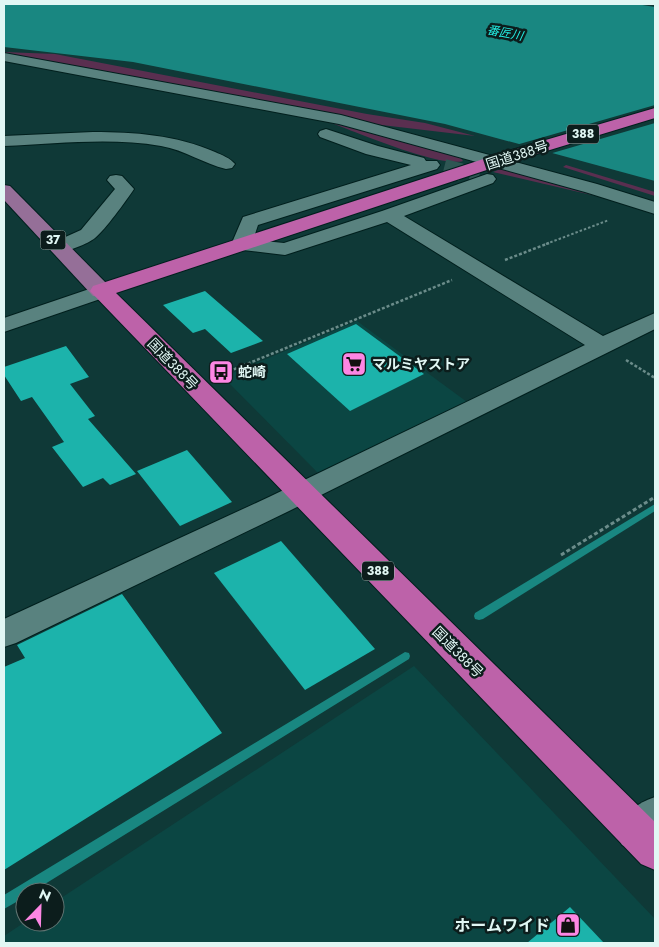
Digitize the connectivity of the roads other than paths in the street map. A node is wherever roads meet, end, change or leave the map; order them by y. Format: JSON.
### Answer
{"nodes":[{"id":1,"x":4,"y":57,"type":"edge"},
{"id":2,"x":4,"y":62,"type":"edge"},
{"id":3,"x":290,"y":110,"type":"junction"},
{"id":4,"x":655,"y":114,"type":"edge"},
{"id":5,"x":4,"y":141,"type":"edge"},
{"id":6,"x":226,"y":164,"type":"dead end"},
{"id":7,"x":431,"y":165,"type":"junction"},
{"id":8,"x":494,"y":177,"type":"junction"},
{"id":9,"x":116,"y":180,"type":"dead end"},
{"id":10,"x":4,"y":190,"type":"edge"},
{"id":11,"x":564,"y":195,"type":"junction"},
{"id":12,"x":655,"y":208,"type":"edge"},
{"id":13,"x":655,"y":213,"type":"edge"},
{"id":14,"x":389,"y":215,"type":"junction"},
{"id":15,"x":655,"y":224,"type":"edge"},
{"id":16,"x":241,"y":245,"type":"junction"},
{"id":17,"x":59,"y":247,"type":"junction"},
{"id":18,"x":101,"y":291,"type":"junction"},
{"id":19,"x":655,"y":320,"type":"edge"},
{"id":20,"x":4,"y":324,"type":"edge"},
{"id":21,"x":603,"y":346,"type":"junction"},
{"id":22,"x":301,"y":493,"type":"junction"},
{"id":23,"x":4,"y":634,"type":"edge"},
{"id":24,"x":649,"y":832,"type":"edge"}],
"edges":[{"from":1,"to":3,"type":"street"},
{"from":2,"to":7,"type":"street"},
{"from":3,"to":7,"type":"street"},
{"from":3,"to":8,"type":"street"},
{"from":4,"to":8,"type":"highway","name":"国道388号","number":"388"},
{"from":5,"to":6,"type":"street"},
{"from":7,"to":16,"type":"street"},
{"from":8,"to":11,"type":"street"},
{"from":8,"to":12,"type":"street"},
{"from":8,"to":14,"type":"street"},
{"from":8,"to":16,"type":"highway","name":"国道388号","number":"388"},
{"from":9,"to":17,"type":"street"},
{"from":10,"to":17,"type":"main road","number":"37"},
{"from":11,"to":13,"type":"street"},
{"from":11,"to":15,"type":"street"},
{"from":14,"to":16,"type":"street"},
{"from":14,"to":21,"type":"street"},
{"from":16,"to":18,"type":"highway","name":"国道388号","number":"388"},
{"from":17,"to":18,"type":"main road","number":"37"},
{"from":18,"to":20,"type":"street"},
{"from":18,"to":22,"type":"highway","name":"国道388号","number":"388"},
{"from":19,"to":21,"type":"street"},
{"from":21,"to":22,"type":"street"},
{"from":22,"to":23,"type":"street"},
{"from":22,"to":24,"type":"highway","name":"国道388号","number":"388"}]}
